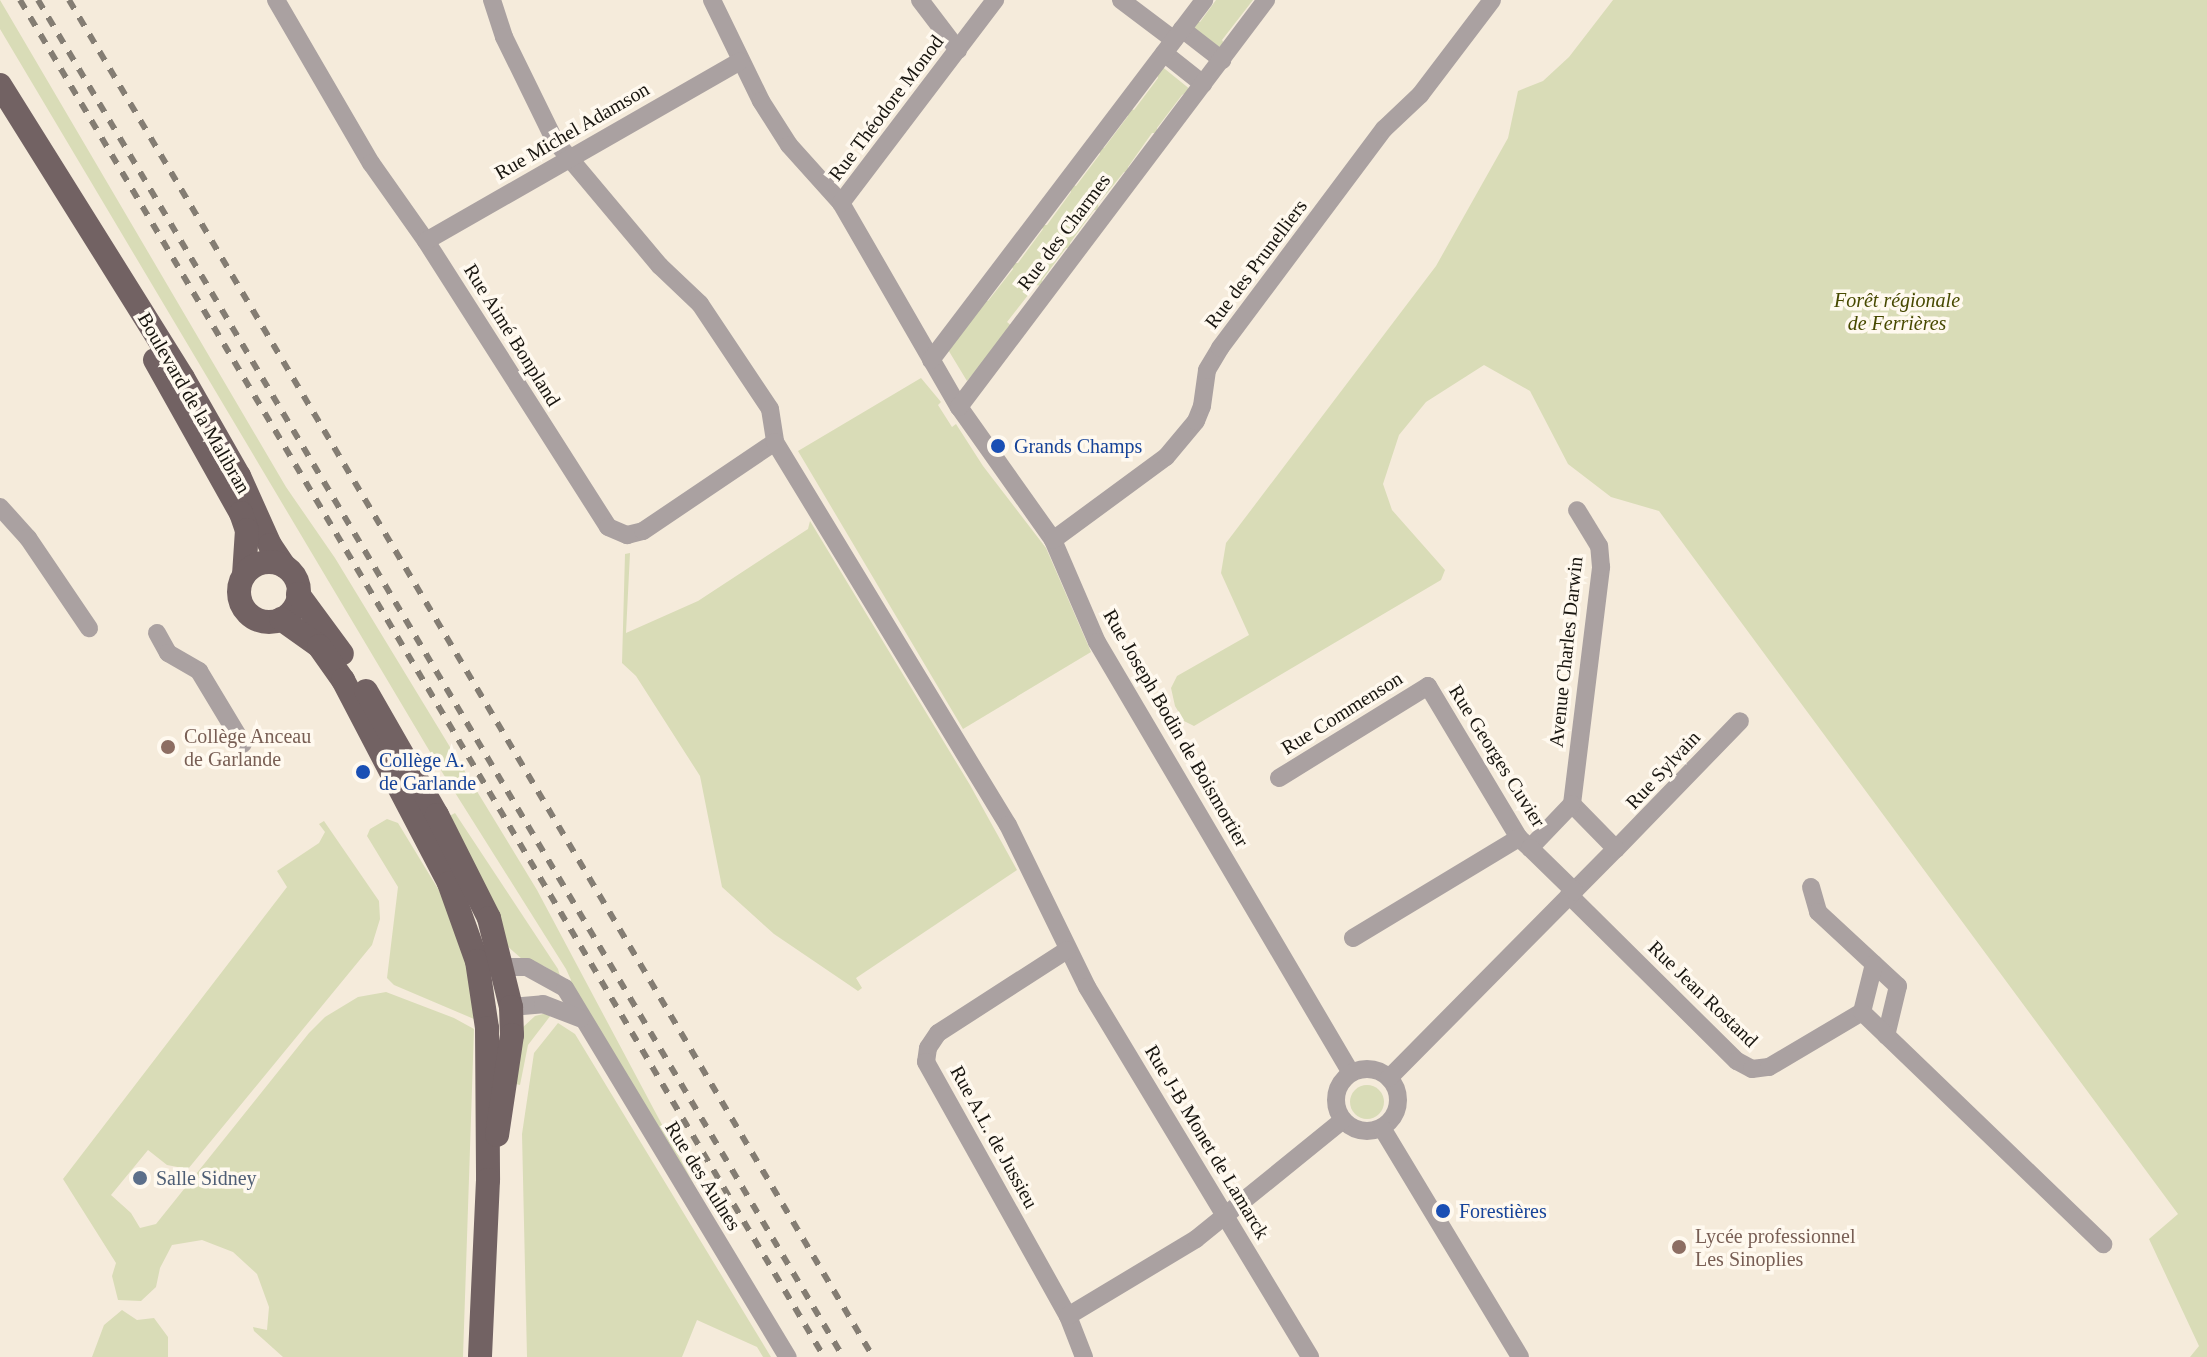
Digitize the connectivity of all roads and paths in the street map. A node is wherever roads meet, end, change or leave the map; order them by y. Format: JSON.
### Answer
{"nodes":[{"id":1,"x":276,"y":0,"type":"edge"},
{"id":2,"x":492,"y":0,"type":"edge"},
{"id":3,"x":712,"y":0,"type":"edge"},
{"id":4,"x":920,"y":0,"type":"edge"},
{"id":5,"x":995,"y":0,"type":"edge"},
{"id":6,"x":1121,"y":0,"type":"edge"},
{"id":7,"x":1204,"y":0,"type":"edge"},
{"id":8,"x":1266,"y":0,"type":"edge"},
{"id":9,"x":1492,"y":0,"type":"edge"},
{"id":10,"x":1173,"y":41,"type":"junction"},
{"id":11,"x":958,"y":50,"type":"junction"},
{"id":12,"x":1222,"y":60,"type":"junction"},
{"id":13,"x":740,"y":61,"type":"junction"},
{"id":14,"x":1203,"y":84,"type":"junction"},
{"id":15,"x":0,"y":85,"type":"edge"},
{"id":16,"x":569,"y":157,"type":"junction"},
{"id":17,"x":841,"y":203,"type":"junction"},
{"id":18,"x":426,"y":241,"type":"junction"},
{"id":19,"x":97,"y":243,"type":"junction"},
{"id":20,"x":931,"y":360,"type":"junction"},
{"id":21,"x":959,"y":407,"type":"junction"},
{"id":22,"x":775,"y":442,"type":"junction"},
{"id":23,"x":0,"y":507,"type":"edge"},
{"id":24,"x":1577,"y":510,"type":"dead end"},
{"id":25,"x":1053,"y":540,"type":"junction"},
{"id":26,"x":284,"y":566,"type":"junction"},
{"id":27,"x":244,"y":575,"type":"junction"},
{"id":28,"x":298,"y":594,"type":"junction"},
{"id":29,"x":281,"y":619,"type":"junction"},
{"id":30,"x":89,"y":628,"type":"dead end"},
{"id":31,"x":157,"y":633,"type":"dead end"},
{"id":32,"x":1428,"y":686,"type":"joint"},
{"id":33,"x":1740,"y":721,"type":"dead end"},
{"id":34,"x":243,"y":744,"type":"dead end"},
{"id":35,"x":1279,"y":778,"type":"dead end"},
{"id":36,"x":1572,"y":804,"type":"junction"},
{"id":37,"x":1525,"y":843,"type":"junction"},
{"id":38,"x":1616,"y":849,"type":"junction"},
{"id":39,"x":1811,"y":887,"type":"dead end"},
{"id":40,"x":1572,"y":893,"type":"junction"},
{"id":41,"x":1353,"y":938,"type":"dead end"},
{"id":42,"x":1067,"y":950,"type":"junction"},
{"id":43,"x":1874,"y":964,"type":"junction"},
{"id":44,"x":492,"y":976,"type":"junction"},
{"id":45,"x":511,"y":1007,"type":"junction"},
{"id":46,"x":1862,"y":1012,"type":"junction"},
{"id":47,"x":580,"y":1018,"type":"junction"},
{"id":48,"x":1886,"y":1036,"type":"junction"},
{"id":49,"x":1351,"y":1073,"type":"junction"},
{"id":50,"x":1389,"y":1078,"type":"junction"},
{"id":51,"x":1343,"y":1120,"type":"junction"},
{"id":52,"x":1382,"y":1128,"type":"junction"},
{"id":53,"x":488,"y":1180,"type":"junction"},
{"id":54,"x":1226,"y":1217,"type":"junction"},
{"id":55,"x":2103,"y":1244,"type":"dead end"},
{"id":56,"x":1068,"y":1316,"type":"junction"},
{"id":57,"x":480,"y":1357,"type":"edge"},
{"id":58,"x":788,"y":1357,"type":"edge"},
{"id":59,"x":1084,"y":1357,"type":"edge"},
{"id":60,"x":1310,"y":1357,"type":"edge"},
{"id":61,"x":1520,"y":1357,"type":"edge"}],
"edges":[{"from":1,"to":18,"type":"street","name":"Rue Aimé Bonpland"},
{"from":2,"to":16,"type":"street","name":"Rue J-B Monet de Lamarck"},
{"from":3,"to":13,"type":"street","name":"Rue Joseph Bodin de Boismortier"},
{"from":4,"to":11,"type":"street"},
{"from":5,"to":11,"type":"street","name":"Rue Théodore Monod"},
{"from":6,"to":10,"type":"street"},
{"from":7,"to":10,"type":"street","name":"Rue des Charmes"},
{"from":8,"to":12,"type":"street","name":"Rue des Charmes"},
{"from":9,"to":25,"type":"street","name":"Rue des Prunelliers"},
{"from":10,"to":12,"type":"street"},
{"from":10,"to":14,"type":"street"},
{"from":10,"to":20,"type":"street","name":"Rue des Charmes"},
{"from":11,"to":17,"type":"street","name":"Rue Théodore Monod"},
{"from":12,"to":14,"type":"street","name":"Rue des Charmes"},
{"from":13,"to":16,"type":"street","name":"Rue Michel Adamson"},
{"from":13,"to":17,"type":"street","name":"Rue Joseph Bodin de Boismortier"},
{"from":14,"to":21,"type":"street","name":"Rue des Charmes"},
{"from":15,"to":19,"type":"main road","name":"Boulevard de la Malibran"},
{"from":16,"to":18,"type":"street","name":"Rue Michel Adamson"},
{"from":16,"to":22,"type":"street","name":"Rue J-B Monet de Lamarck"},
{"from":17,"to":20,"type":"street","name":"Rue Joseph Bodin de Boismortier"},
{"from":18,"to":22,"type":"street","name":"Rue Aimé Bonpland"},
{"from":19,"to":26,"type":"main road","name":"Boulevard de la Malibran"},
{"from":19,"to":27,"type":"main road","name":"Boulevard de la Malibran"},
{"from":20,"to":21,"type":"street","name":"Rue Joseph Bodin de Boismortier"},
{"from":21,"to":25,"type":"street","name":"Rue Joseph Bodin de Boismortier"},
{"from":22,"to":42,"type":"street","name":"Rue J-B Monet de Lamarck"},
{"from":23,"to":30,"type":"street"},
{"from":24,"to":36,"type":"street","name":"Avenue Charles Darwin"},
{"from":25,"to":49,"type":"street","name":"Rue Joseph Bodin de Boismortier"},
{"from":26,"to":27,"type":"main road"},
{"from":26,"to":28,"type":"main road"},
{"from":27,"to":29,"type":"main road"},
{"from":28,"to":29,"type":"main road"},
{"from":28,"to":44,"type":"main road"},
{"from":29,"to":44,"type":"main road"},
{"from":31,"to":34,"type":"street"},
{"from":32,"to":35,"type":"street","name":"Rue Commenson"},
{"from":32,"to":37,"type":"street","name":"Rue Georges Cuvier"},
{"from":33,"to":38,"type":"street","name":"Rue Sylvain"},
{"from":36,"to":37,"type":"street"},
{"from":36,"to":38,"type":"street"},
{"from":37,"to":40,"type":"street"},
{"from":37,"to":41,"type":"street"},
{"from":38,"to":40,"type":"street"},
{"from":39,"to":43,"type":"street"},
{"from":40,"to":46,"type":"street","name":"Rue Jean Rostand"},
{"from":40,"to":50,"type":"street"},
{"from":42,"to":54,"type":"street","name":"Rue J-B Monet de Lamarck"},
{"from":42,"to":56,"type":"street","name":"Rue A.L. de Jussieu"},
{"from":43,"to":46,"type":"street"},
{"from":43,"to":48,"type":"street"},
{"from":44,"to":45,"type":"main road"},
{"from":44,"to":47,"type":"street","name":"Rue des Aulnes"},
{"from":44,"to":53,"type":"main road"},
{"from":45,"to":47,"type":"street"},
{"from":45,"to":53,"type":"main road"},
{"from":46,"to":48,"type":"street"},
{"from":47,"to":58,"type":"street","name":"Rue des Aulnes"},
{"from":48,"to":55,"type":"street"},
{"from":49,"to":50,"type":"street"},
{"from":49,"to":51,"type":"street"},
{"from":50,"to":52,"type":"street"},
{"from":51,"to":52,"type":"street"},
{"from":51,"to":54,"type":"street"},
{"from":52,"to":61,"type":"street"},
{"from":53,"to":57,"type":"main road"},
{"from":54,"to":56,"type":"street"},
{"from":54,"to":60,"type":"street","name":"Rue J-B Monet de Lamarck"},
{"from":56,"to":59,"type":"street","name":"Rue A.L. de Jussieu"}]}
